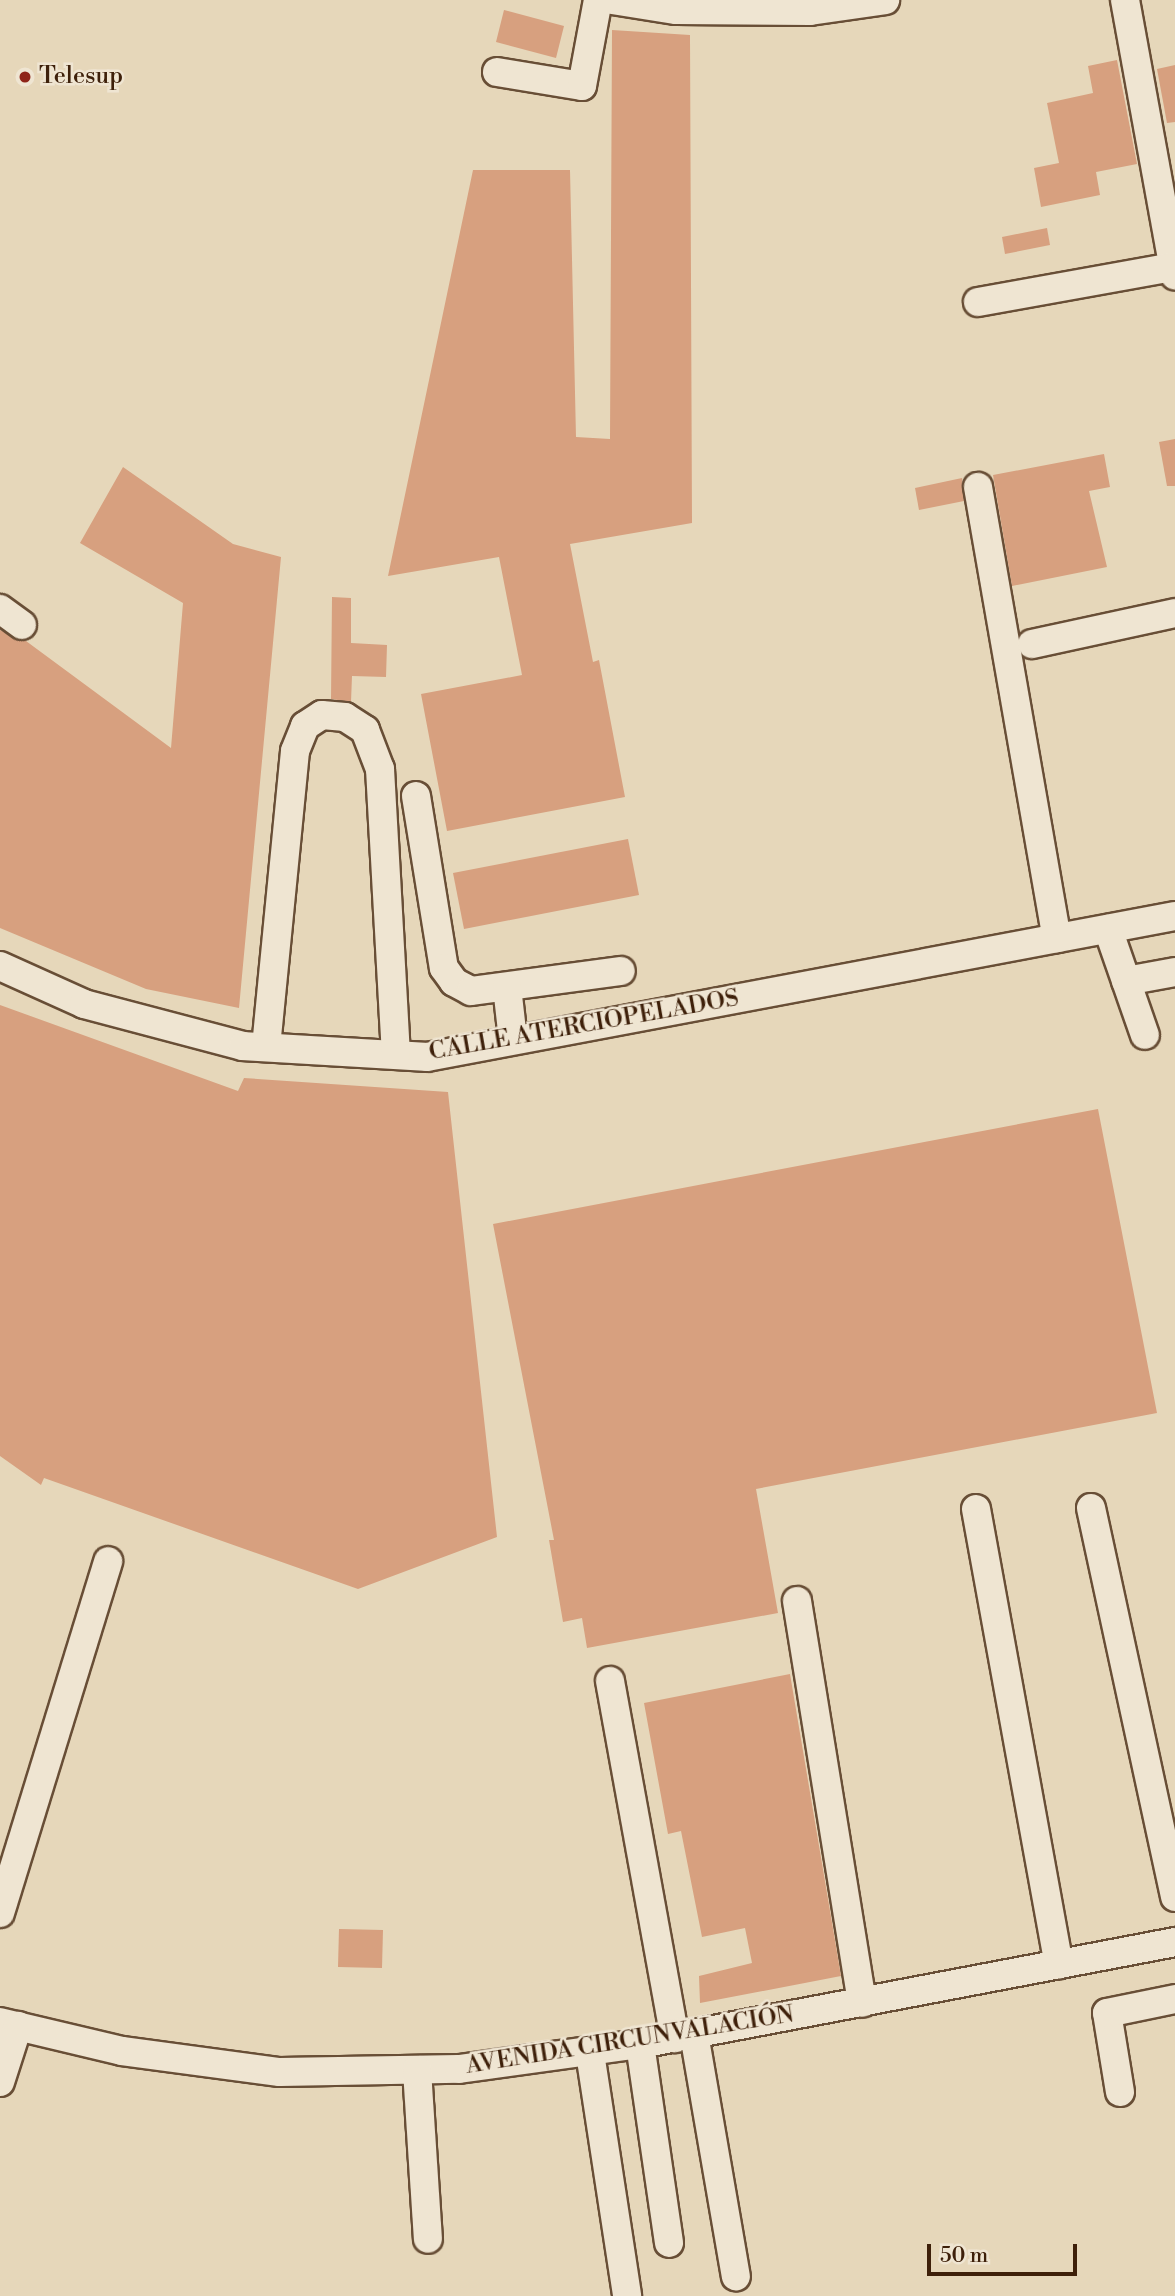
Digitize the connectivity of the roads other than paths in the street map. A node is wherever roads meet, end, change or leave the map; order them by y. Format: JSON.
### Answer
{"nodes":[{"id":1,"x":598,"y":0,"type":"edge"},
{"id":2,"x":612,"y":0,"type":"edge"},
{"id":3,"x":885,"y":0,"type":"edge"},
{"id":4,"x":1125,"y":0,"type":"edge"},
{"id":5,"x":676,"y":5,"type":"edge"},
{"id":6,"x":497,"y":72,"type":"dead end"},
{"id":7,"x":1174,"y":271,"type":"edge"},
{"id":8,"x":978,"y":302,"type":"dead end"},
{"id":9,"x":978,"y":487,"type":"dead end"},
{"id":10,"x":1175,"y":613,"type":"edge"},
{"id":11,"x":1032,"y":644,"type":"dead end"},
{"id":12,"x":416,"y":796,"type":"dead end"},
{"id":13,"x":1175,"y":916,"type":"edge"},
{"id":14,"x":1108,"y":929,"type":"junction"},
{"id":15,"x":1057,"y":939,"type":"junction"},
{"id":16,"x":0,"y":966,"type":"edge"},
{"id":17,"x":621,"y":971,"type":"dead end"},
{"id":18,"x":1175,"y":972,"type":"edge"},
{"id":19,"x":1126,"y":981,"type":"junction"},
{"id":20,"x":507,"y":987,"type":"junction"},
{"id":21,"x":1145,"y":1035,"type":"dead end"},
{"id":22,"x":513,"y":1040,"type":"junction"},
{"id":23,"x":266,"y":1047,"type":"junction"},
{"id":24,"x":396,"y":1055,"type":"junction"},
{"id":25,"x":1091,"y":1508,"type":"dead end"},
{"id":26,"x":976,"y":1509,"type":"dead end"},
{"id":27,"x":108,"y":1561,"type":"dead end"},
{"id":28,"x":797,"y":1601,"type":"dead end"},
{"id":29,"x":610,"y":1681,"type":"dead end"},
{"id":30,"x":1175,"y":1897,"type":"edge"},
{"id":31,"x":0,"y":1913,"type":"edge"},
{"id":32,"x":1175,"y":1942,"type":"edge"},
{"id":33,"x":1059,"y":1965,"type":"junction"},
{"id":34,"x":1175,"y":1999,"type":"edge"},
{"id":35,"x":862,"y":2003,"type":"junction"},
{"id":36,"x":9,"y":2024,"type":"edge"},
{"id":37,"x":684,"y":2036,"type":"junction"},
{"id":38,"x":640,"y":2044,"type":"junction"},
{"id":39,"x":590,"y":2053,"type":"junction"},
{"id":40,"x":417,"y":2070,"type":"junction"},
{"id":41,"x":0,"y":2082,"type":"edge"},
{"id":42,"x":1120,"y":2092,"type":"dead end"},
{"id":43,"x":428,"y":2239,"type":"dead end"},
{"id":44,"x":669,"y":2243,"type":"dead end"},
{"id":45,"x":736,"y":2276,"type":"dead end"},
{"id":46,"x":627,"y":2296,"type":"edge"}],
"edges":[{"from":1,"to":6,"type":"street"},
{"from":2,"to":5,"type":"street"},
{"from":3,"to":5,"type":"street"},
{"from":4,"to":7,"type":"street"},
{"from":7,"to":8,"type":"street"},
{"from":9,"to":15,"type":"street"},
{"from":10,"to":11,"type":"street"},
{"from":12,"to":20,"type":"street"},
{"from":13,"to":14,"type":"street","name":"CALLE ATERCIOPELADOS"},
{"from":14,"to":15,"type":"street","name":"CALLE ATERCIOPELADOS"},
{"from":14,"to":19,"type":"street"},
{"from":15,"to":22,"type":"street","name":"CALLE ATERCIOPELADOS"},
{"from":16,"to":23,"type":"street","name":"CALLE ATERCIOPELADOS"},
{"from":17,"to":20,"type":"street"},
{"from":18,"to":19,"type":"street"},
{"from":19,"to":21,"type":"street"},
{"from":20,"to":22,"type":"street"},
{"from":22,"to":24,"type":"street","name":"CALLE ATERCIOPELADOS"},
{"from":23,"to":24,"type":"street","name":"CALLE ATERCIOPELADOS"},
{"from":23,"to":24,"type":"street"},
{"from":25,"to":30,"type":"street"},
{"from":26,"to":33,"type":"street"},
{"from":27,"to":31,"type":"street"},
{"from":28,"to":35,"type":"street"},
{"from":29,"to":37,"type":"street"},
{"from":32,"to":33,"type":"street","name":"AVENIDA CIRCUNVALACIÓN"},
{"from":33,"to":35,"type":"street","name":"AVENIDA CIRCUNVALACIÓN"},
{"from":34,"to":42,"type":"street"},
{"from":35,"to":37,"type":"street","name":"AVENIDA CIRCUNVALACIÓN"},
{"from":36,"to":40,"type":"street","name":"AVENIDA CIRCUNVALACIÓN"},
{"from":36,"to":41,"type":"street"},
{"from":37,"to":38,"type":"street","name":"AVENIDA CIRCUNVALACIÓN"},
{"from":37,"to":45,"type":"street"},
{"from":38,"to":39,"type":"street","name":"AVENIDA CIRCUNVALACIÓN"},
{"from":38,"to":44,"type":"street"},
{"from":39,"to":40,"type":"street","name":"AVENIDA CIRCUNVALACIÓN"},
{"from":39,"to":46,"type":"street"},
{"from":40,"to":43,"type":"street"}]}
